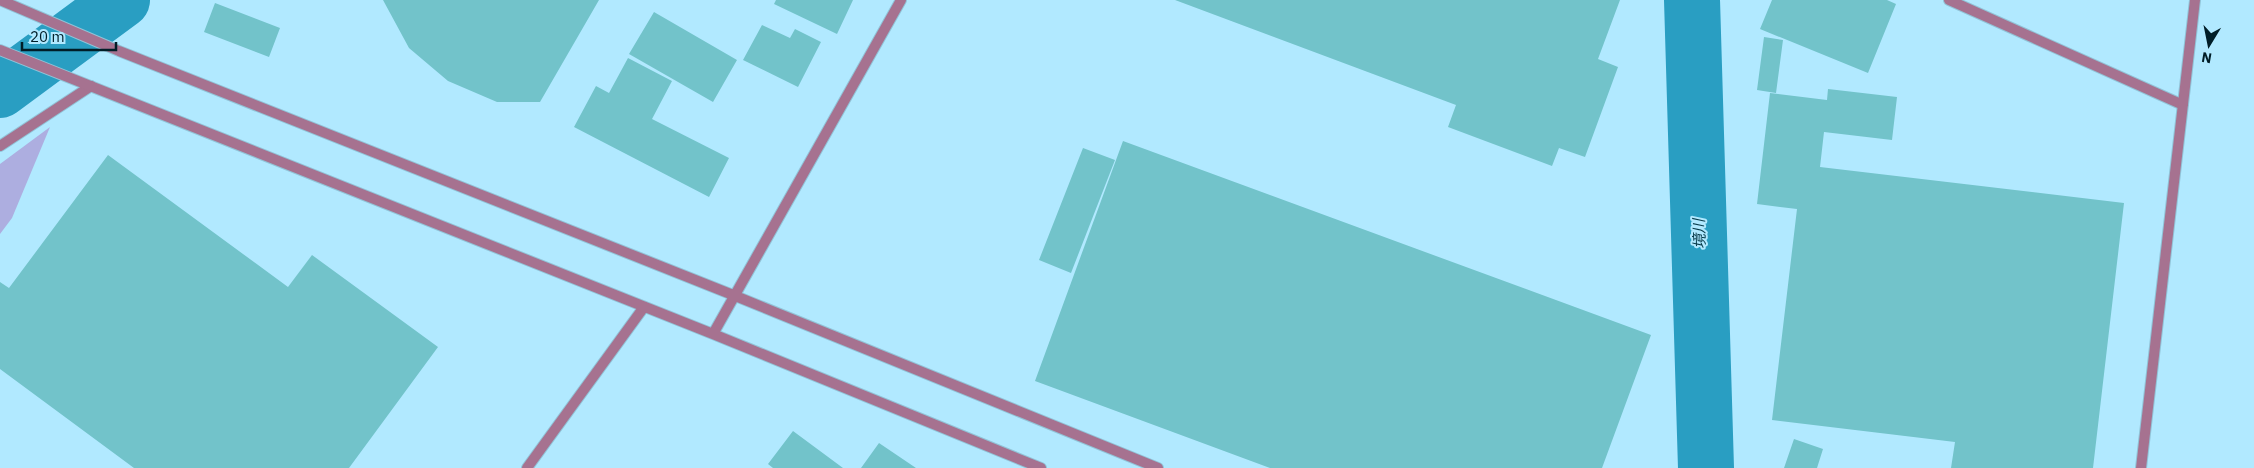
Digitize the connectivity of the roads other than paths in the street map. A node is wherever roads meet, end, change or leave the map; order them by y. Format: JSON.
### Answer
{"nodes":[{"id":1,"x":0,"y":0,"type":"edge"},
{"id":2,"x":900,"y":0,"type":"edge"},
{"id":3,"x":1949,"y":0,"type":"edge"},
{"id":4,"x":2196,"y":0,"type":"edge"},
{"id":5,"x":0,"y":50,"type":"edge"},
{"id":6,"x":92,"y":86,"type":"junction"},
{"id":7,"x":2183,"y":105,"type":"junction"},
{"id":8,"x":0,"y":146,"type":"edge"},
{"id":9,"x":733,"y":295,"type":"junction"},
{"id":10,"x":644,"y":307,"type":"junction"},
{"id":11,"x":713,"y":334,"type":"junction"},
{"id":12,"x":528,"y":468,"type":"edge"},
{"id":13,"x":1041,"y":468,"type":"edge"},
{"id":14,"x":1158,"y":468,"type":"edge"},
{"id":15,"x":2141,"y":468,"type":"edge"}],
"edges":[{"from":1,"to":9,"type":"street"},
{"from":2,"to":9,"type":"street"},
{"from":3,"to":7,"type":"street"},
{"from":4,"to":7,"type":"street"},
{"from":5,"to":6,"type":"street"},
{"from":6,"to":8,"type":"street"},
{"from":6,"to":10,"type":"street"},
{"from":7,"to":15,"type":"street"},
{"from":9,"to":11,"type":"street"},
{"from":9,"to":14,"type":"street"},
{"from":10,"to":11,"type":"street"},
{"from":10,"to":12,"type":"street"},
{"from":11,"to":13,"type":"street"}]}
